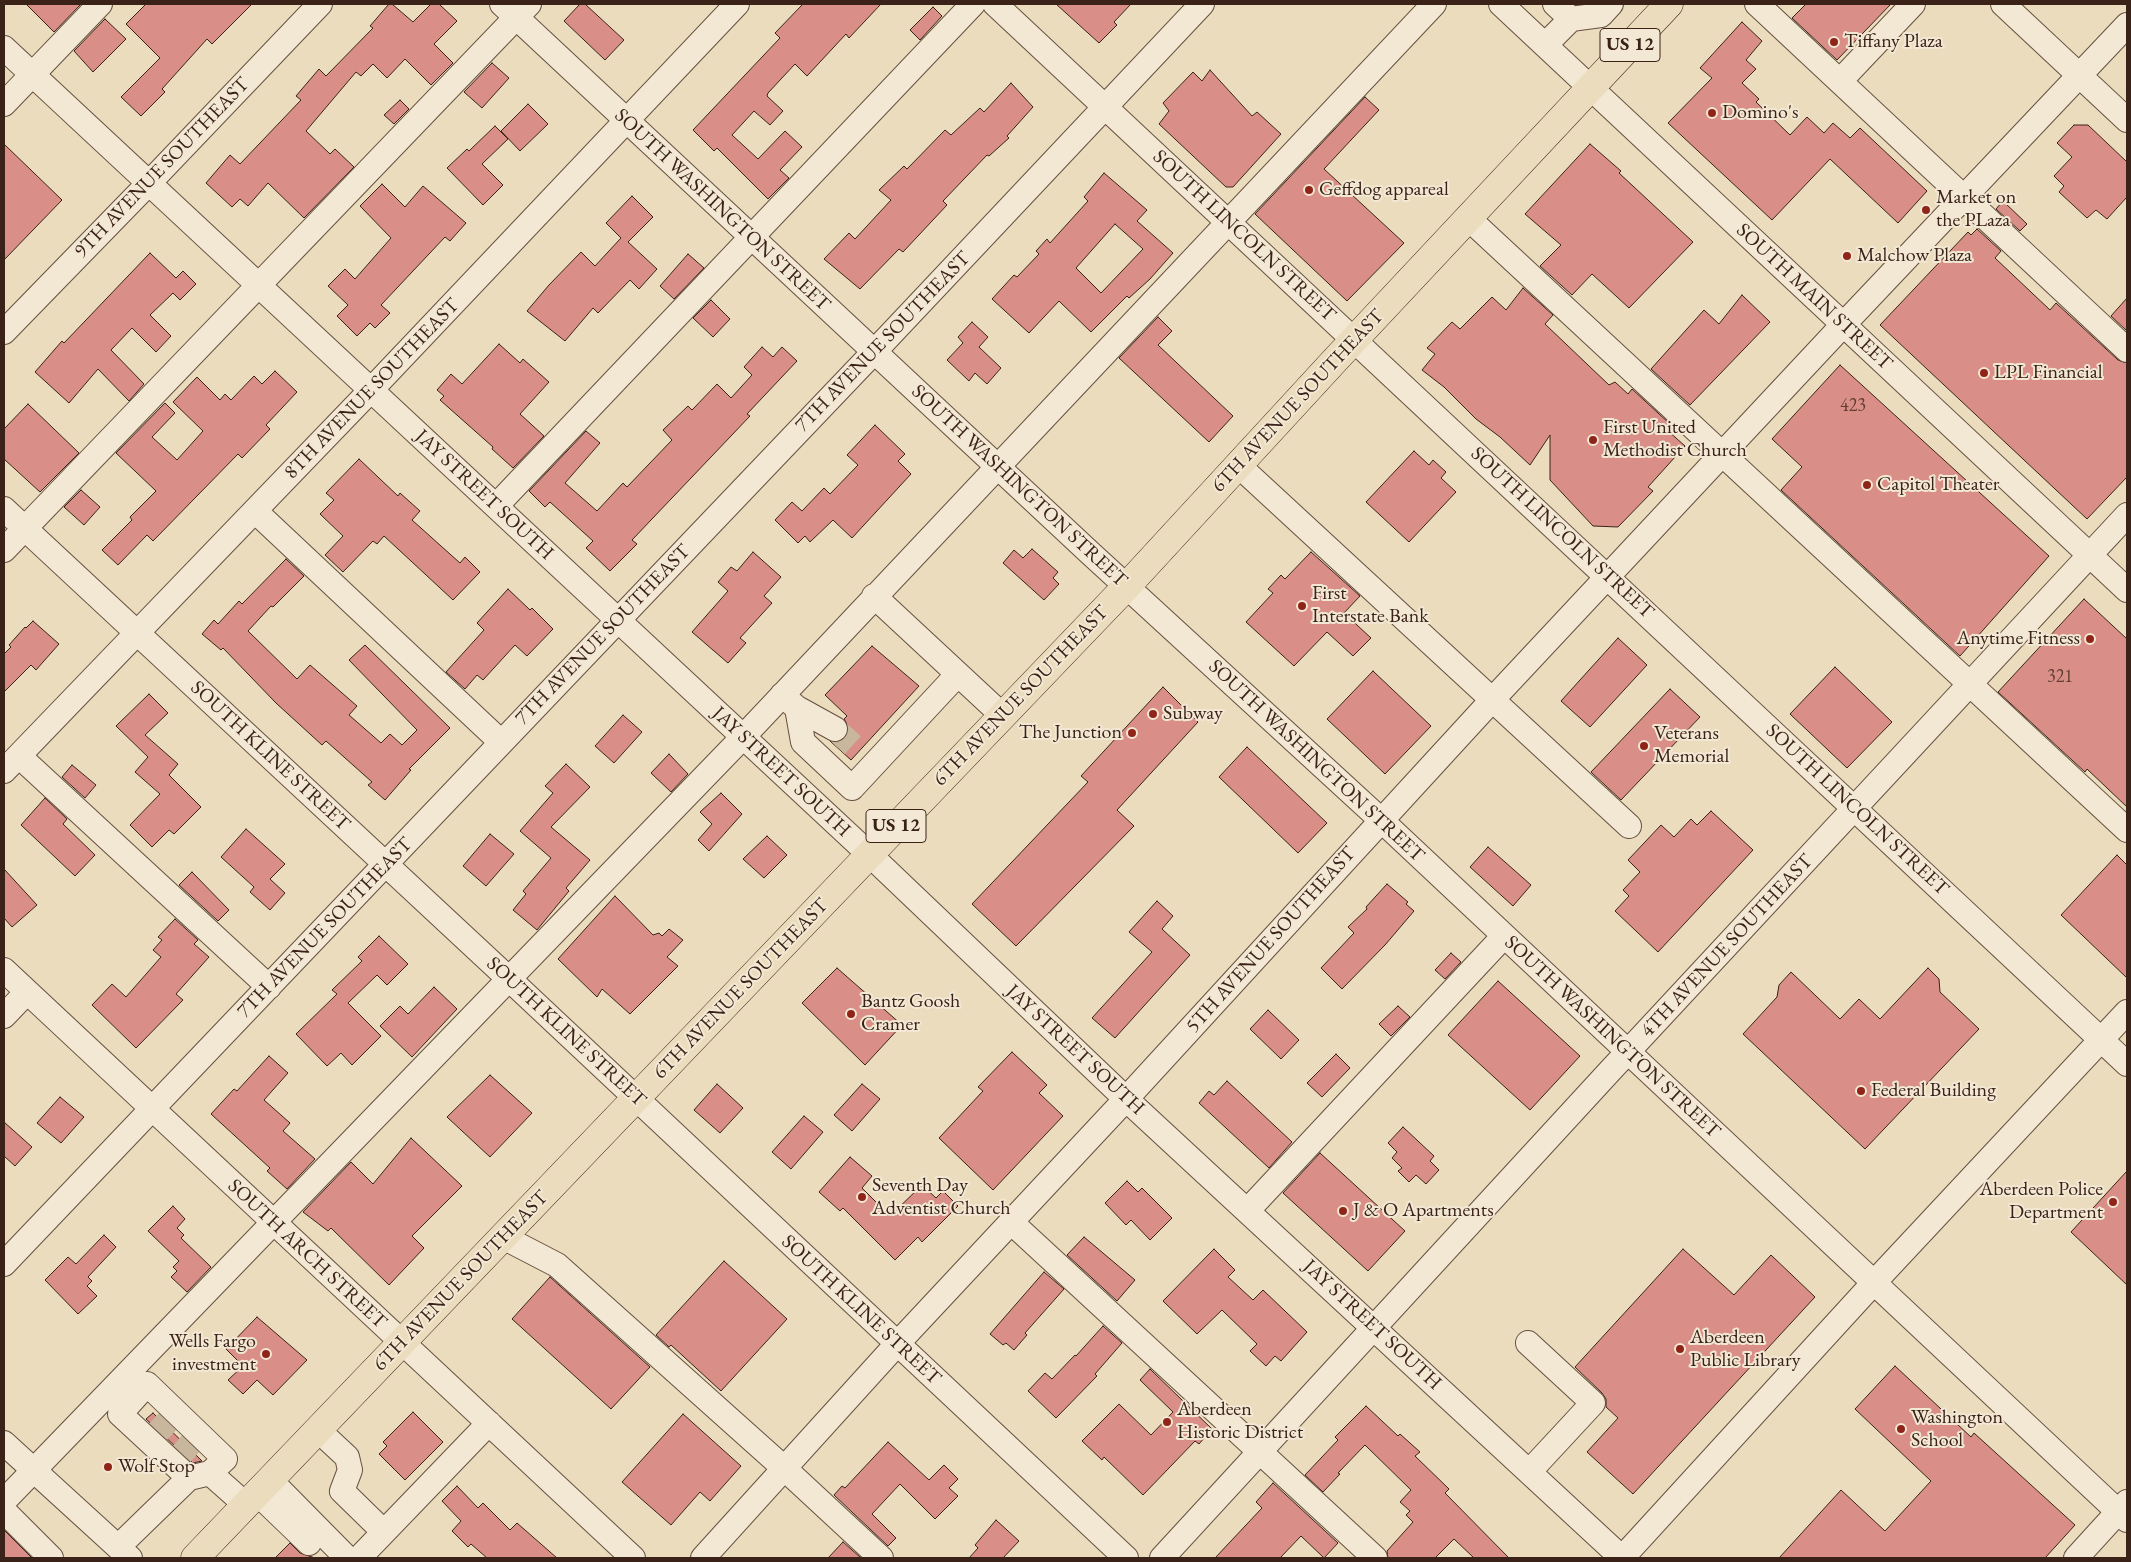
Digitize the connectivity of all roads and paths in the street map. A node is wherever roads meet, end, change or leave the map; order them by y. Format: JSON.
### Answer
{"nodes":[{"id":1,"x":100,"y":4,"type":"edge"},
{"id":2,"x":320,"y":4,"type":"edge"},
{"id":3,"x":737,"y":4,"type":"edge"},
{"id":4,"x":974,"y":4,"type":"edge"},
{"id":5,"x":995,"y":4,"type":"edge"},
{"id":6,"x":1202,"y":4,"type":"edge"},
{"id":7,"x":1434,"y":4,"type":"edge"},
{"id":8,"x":1501,"y":4,"type":"edge"},
{"id":9,"x":1609,"y":4,"type":"edge"},
{"id":10,"x":1669,"y":4,"type":"edge"},
{"id":11,"x":1757,"y":4,"type":"edge"},
{"id":12,"x":1913,"y":4,"type":"edge"},
{"id":13,"x":2003,"y":4,"type":"edge"},
{"id":14,"x":516,"y":8,"type":"edge"},
{"id":15,"x":1563,"y":11,"type":"edge"},
{"id":16,"x":2127,"y":25,"type":"edge"},
{"id":17,"x":1545,"y":44,"type":"junction"},
{"id":18,"x":4,"y":48,"type":"edge"},
{"id":19,"x":33,"y":74,"type":"junction"},
{"id":20,"x":2079,"y":76,"type":"junction"},
{"id":21,"x":1840,"y":81,"type":"junction"},
{"id":22,"x":1591,"y":87,"type":"junction"},
{"id":23,"x":4,"y":104,"type":"edge"},
{"id":24,"x":1105,"y":107,"type":"junction"},
{"id":25,"x":2127,"y":120,"type":"edge"},
{"id":26,"x":628,"y":121,"type":"junction"},
{"id":27,"x":149,"y":183,"type":"junction"},
{"id":28,"x":1964,"y":198,"type":"junction"},
{"id":29,"x":1468,"y":218,"type":"junction"},
{"id":30,"x":1228,"y":222,"type":"junction"},
{"id":31,"x":751,"y":236,"type":"junction"},
{"id":32,"x":259,"y":286,"type":"junction"},
{"id":33,"x":1843,"y":325,"type":"junction"},
{"id":34,"x":4,"y":332,"type":"edge"},
{"id":35,"x":1355,"y":339,"type":"junction"},
{"id":36,"x":2127,"y":350,"type":"edge"},
{"id":37,"x":874,"y":352,"type":"junction"},
{"id":38,"x":371,"y":390,"type":"junction"},
{"id":39,"x":1722,"y":454,"type":"junction"},
{"id":40,"x":997,"y":466,"type":"junction"},
{"id":41,"x":1238,"y":466,"type":"junction"},
{"id":42,"x":496,"y":506,"type":"junction"},
{"id":43,"x":4,"y":509,"type":"edge"},
{"id":44,"x":255,"y":511,"type":"junction"},
{"id":45,"x":2127,"y":515,"type":"edge"},
{"id":46,"x":24,"y":528,"type":"junction"},
{"id":47,"x":4,"y":550,"type":"edge"},
{"id":48,"x":2090,"y":555,"type":"junction"},
{"id":49,"x":1608,"y":576,"type":"junction"},
{"id":50,"x":1127,"y":586,"type":"junction"},
{"id":51,"x":2127,"y":590,"type":"edge"},
{"id":52,"x":874,"y":596,"type":"junction"},
{"id":53,"x":618,"y":619,"type":"junction"},
{"id":54,"x":137,"y":632,"type":"junction"},
{"id":55,"x":958,"y":674,"type":"junction"},
{"id":56,"x":1971,"y":683,"type":"junction"},
{"id":57,"x":1493,"y":699,"type":"junction"},
{"id":58,"x":789,"y":701,"type":"junction"},
{"id":59,"x":1002,"y":715,"type":"junction"},
{"id":60,"x":835,"y":729,"type":"tunnel mouth"},
{"id":61,"x":743,"y":737,"type":"junction"},
{"id":62,"x":501,"y":742,"type":"junction"},
{"id":63,"x":11,"y":764,"type":"edge"},
{"id":64,"x":1856,"y":809,"type":"junction"},
{"id":65,"x":1381,"y":820,"type":"junction"},
{"id":66,"x":1629,"y":826,"type":"dead end"},
{"id":67,"x":2127,"y":830,"type":"edge"},
{"id":68,"x":869,"y":854,"type":"junction"},
{"id":69,"x":386,"y":864,"type":"junction"},
{"id":70,"x":1504,"y":936,"type":"junction"},
{"id":71,"x":4,"y":970,"type":"edge"},
{"id":72,"x":508,"y":978,"type":"junction"},
{"id":73,"x":269,"y":987,"type":"junction"},
{"id":74,"x":27,"y":992,"type":"junction"},
{"id":75,"x":2127,"y":1012,"type":"edge"},
{"id":76,"x":4,"y":1016,"type":"edge"},
{"id":77,"x":2102,"y":1040,"type":"junction"},
{"id":78,"x":1628,"y":1052,"type":"junction"},
{"id":79,"x":2127,"y":1064,"type":"edge"},
{"id":80,"x":636,"y":1098,"type":"junction"},
{"id":81,"x":1126,"y":1098,"type":"junction"},
{"id":82,"x":152,"y":1110,"type":"junction"},
{"id":83,"x":1248,"y":1210,"type":"junction"},
{"id":84,"x":273,"y":1222,"type":"junction"},
{"id":85,"x":1011,"y":1222,"type":"junction"},
{"id":86,"x":503,"y":1237,"type":"junction"},
{"id":87,"x":4,"y":1264,"type":"edge"},
{"id":88,"x":1873,"y":1283,"type":"junction"},
{"id":89,"x":1374,"y":1327,"type":"junction"},
{"id":90,"x":401,"y":1343,"type":"junction"},
{"id":91,"x":1528,"y":1343,"type":"dead end"},
{"id":92,"x":897,"y":1344,"type":"junction"},
{"id":93,"x":139,"y":1377,"type":"junction"},
{"id":94,"x":103,"y":1398,"type":"junction"},
{"id":95,"x":120,"y":1414,"type":"junction"},
{"id":96,"x":489,"y":1423,"type":"junction"},
{"id":97,"x":162,"y":1427,"type":"junction"},
{"id":98,"x":318,"y":1430,"type":"junction"},
{"id":99,"x":4,"y":1443,"type":"edge"},
{"id":100,"x":1260,"y":1452,"type":"junction"},
{"id":101,"x":191,"y":1458,"type":"junction"},
{"id":102,"x":785,"y":1469,"type":"junction"},
{"id":103,"x":32,"y":1470,"type":"junction"},
{"id":104,"x":1529,"y":1472,"type":"junction"},
{"id":105,"x":257,"y":1493,"type":"junction"},
{"id":106,"x":4,"y":1501,"type":"edge"},
{"id":107,"x":4,"y":1511,"type":"edge"},
{"id":108,"x":2124,"y":1512,"type":"edge"},
{"id":109,"x":384,"y":1532,"type":"junction"},
{"id":110,"x":318,"y":1552,"type":"edge"},
{"id":111,"x":124,"y":1553,"type":"edge"},
{"id":112,"x":1361,"y":1554,"type":"edge"},
{"id":113,"x":51,"y":1558,"type":"edge"},
{"id":114,"x":195,"y":1558,"type":"edge"},
{"id":115,"x":347,"y":1558,"type":"edge"},
{"id":116,"x":359,"y":1558,"type":"edge"},
{"id":117,"x":633,"y":1558,"type":"edge"},
{"id":118,"x":703,"y":1558,"type":"edge"},
{"id":119,"x":881,"y":1558,"type":"edge"},
{"id":120,"x":1126,"y":1558,"type":"edge"},
{"id":121,"x":1162,"y":1558,"type":"edge"},
{"id":122,"x":1622,"y":1558,"type":"edge"},
{"id":123,"x":2076,"y":1558,"type":"edge"}],
"edges":[{"from":1,"to":19,"type":"street"},
{"from":2,"to":27,"type":"street","name":"9TH AVENUE SOUTHEAST"},
{"from":3,"to":26,"type":"street","name":"8TH AVENUE SOUTHEAST"},
{"from":4,"to":31,"type":"street"},
{"from":5,"to":24,"type":"street","name":"SOUTH LINCOLN STREET"},
{"from":6,"to":24,"type":"street","name":"7TH AVENUE SOUTHEAST"},
{"from":7,"to":30,"type":"street"},
{"from":8,"to":17,"type":"street","name":"SOUTH MAIN STREET"},
{"from":9,"to":15,"type":"street"},
{"from":10,"to":22,"type":"highway","number":"US 12"},
{"from":11,"to":21,"type":"street"},
{"from":12,"to":21,"type":"street"},
{"from":13,"to":20,"type":"street"},
{"from":14,"to":26,"type":"street","name":"SOUTH WASHINGTON STREET"},
{"from":14,"to":32,"type":"street"},
{"from":15,"to":17,"type":"street"},
{"from":16,"to":20,"type":"street","name":"5TH AVENUE SOUTHEAST"},
{"from":17,"to":22,"type":"street","name":"SOUTH MAIN STREET"},
{"from":18,"to":19,"type":"street","name":"JAY STREET SOUTH"},
{"from":19,"to":23,"type":"street"},
{"from":19,"to":27,"type":"street","name":"JAY STREET SOUTH"},
{"from":20,"to":25,"type":"street"},
{"from":20,"to":28,"type":"street","name":"5TH AVENUE SOUTHEAST"},
{"from":21,"to":28,"type":"street"},
{"from":22,"to":29,"type":"highway","name":"6TH AVENUE SOUTHEAST","number":"US 12"},
{"from":22,"to":33,"type":"street","name":"SOUTH MAIN STREET"},
{"from":24,"to":30,"type":"street","name":"SOUTH LINCOLN STREET"},
{"from":24,"to":37,"type":"street","name":"7TH AVENUE SOUTHEAST"},
{"from":26,"to":31,"type":"street","name":"SOUTH WASHINGTON STREET"},
{"from":26,"to":38,"type":"street","name":"8TH AVENUE SOUTHEAST"},
{"from":27,"to":32,"type":"street","name":"JAY STREET SOUTH"},
{"from":27,"to":34,"type":"street","name":"9TH AVENUE SOUTHEAST"},
{"from":28,"to":33,"type":"street","name":"5TH AVENUE SOUTHEAST"},
{"from":28,"to":36,"type":"street"},
{"from":29,"to":35,"type":"highway","name":"6TH AVENUE SOUTHEAST","number":"US 12"},
{"from":29,"to":39,"type":"street"},
{"from":30,"to":35,"type":"street","name":"SOUTH LINCOLN STREET"},
{"from":30,"to":40,"type":"street"},
{"from":31,"to":37,"type":"street","name":"SOUTH WASHINGTON STREET"},
{"from":31,"to":42,"type":"street"},
{"from":32,"to":38,"type":"street","name":"JAY STREET SOUTH"},
{"from":32,"to":46,"type":"street"},
{"from":33,"to":39,"type":"street","name":"5TH AVENUE SOUTHEAST"},
{"from":33,"to":48,"type":"street","name":"SOUTH MAIN STREET"},
{"from":35,"to":41,"type":"highway","name":"6TH AVENUE SOUTHEAST","number":"US 12"},
{"from":35,"to":49,"type":"street","name":"SOUTH LINCOLN STREET"},
{"from":37,"to":40,"type":"street","name":"SOUTH WASHINGTON STREET"},
{"from":37,"to":53,"type":"street","name":"7TH AVENUE SOUTHEAST"},
{"from":38,"to":42,"type":"street","name":"JAY STREET SOUTH"},
{"from":38,"to":44,"type":"street","name":"8TH AVENUE SOUTHEAST"},
{"from":39,"to":49,"type":"street","name":"5TH AVENUE SOUTHEAST"},
{"from":39,"to":56,"type":"street"},
{"from":40,"to":50,"type":"street","name":"SOUTH WASHINGTON STREET"},
{"from":40,"to":52,"type":"street"},
{"from":41,"to":50,"type":"highway","name":"6TH AVENUE SOUTHEAST","number":"US 12"},
{"from":41,"to":57,"type":"street"},
{"from":42,"to":53,"type":"street","name":"JAY STREET SOUTH"},
{"from":43,"to":46,"type":"street","name":"SOUTH KLINE STREET"},
{"from":44,"to":54,"type":"street","name":"8TH AVENUE SOUTHEAST"},
{"from":44,"to":62,"type":"street"},
{"from":45,"to":48,"type":"street","name":"4TH AVENUE SOUTHEAST"},
{"from":46,"to":47,"type":"street"},
{"from":46,"to":54,"type":"street","name":"SOUTH KLINE STREET"},
{"from":48,"to":51,"type":"street","name":"SOUTH MAIN STREET"},
{"from":48,"to":56,"type":"street","name":"4TH AVENUE SOUTHEAST"},
{"from":49,"to":57,"type":"street","name":"5TH AVENUE SOUTHEAST"},
{"from":49,"to":64,"type":"street","name":"SOUTH LINCOLN STREET"},
{"from":50,"to":59,"type":"highway","name":"6TH AVENUE SOUTHEAST","number":"US 12"},
{"from":50,"to":65,"type":"street","name":"SOUTH WASHINGTON STREET"},
{"from":52,"to":55,"type":"street"},
{"from":52,"to":58,"type":"street"},
{"from":53,"to":61,"type":"street","name":"JAY STREET SOUTH"},
{"from":53,"to":62,"type":"street","name":"7TH AVENUE SOUTHEAST"},
{"from":54,"to":63,"type":"street","name":"8TH AVENUE SOUTHEAST"},
{"from":54,"to":69,"type":"street","name":"SOUTH KLINE STREET"},
{"from":55,"to":58,"type":"street"},
{"from":55,"to":59,"type":"street"},
{"from":56,"to":64,"type":"street","name":"4TH AVENUE SOUTHEAST"},
{"from":56,"to":67,"type":"street"},
{"from":57,"to":65,"type":"street","name":"5TH AVENUE SOUTHEAST"},
{"from":57,"to":66,"type":"street"},
{"from":58,"to":60,"type":"street"},
{"from":58,"to":61,"type":"street"},
{"from":59,"to":68,"type":"highway","name":"6TH AVENUE SOUTHEAST","number":"US 12"},
{"from":61,"to":68,"type":"street","name":"JAY STREET SOUTH"},
{"from":61,"to":72,"type":"street"},
{"from":62,"to":69,"type":"street","name":"7TH AVENUE SOUTHEAST"},
{"from":63,"to":73,"type":"street"},
{"from":64,"to":77,"type":"street","name":"SOUTH LINCOLN STREET"},
{"from":64,"to":78,"type":"street","name":"4TH AVENUE SOUTHEAST"},
{"from":65,"to":70,"type":"street","name":"SOUTH WASHINGTON STREET"},
{"from":65,"to":81,"type":"street","name":"5TH AVENUE SOUTHEAST"},
{"from":68,"to":80,"type":"highway","name":"6TH AVENUE SOUTHEAST","number":"US 12"},
{"from":68,"to":81,"type":"street","name":"JAY STREET SOUTH"},
{"from":69,"to":72,"type":"street","name":"SOUTH KLINE STREET"},
{"from":69,"to":73,"type":"street","name":"7TH AVENUE SOUTHEAST"},
{"from":70,"to":78,"type":"street","name":"SOUTH WASHINGTON STREET"},
{"from":70,"to":83,"type":"street"},
{"from":71,"to":74,"type":"street","name":"SOUTH ARCH STREET"},
{"from":72,"to":80,"type":"street","name":"SOUTH KLINE STREET"},
{"from":72,"to":84,"type":"street"},
{"from":73,"to":82,"type":"street","name":"7TH AVENUE SOUTHEAST"},
{"from":74,"to":76,"type":"street"},
{"from":74,"to":82,"type":"street","name":"SOUTH ARCH STREET"},
{"from":75,"to":77,"type":"street"},
{"from":77,"to":79,"type":"street","name":"SOUTH LINCOLN STREET"},
{"from":77,"to":88,"type":"street"},
{"from":78,"to":88,"type":"street","name":"SOUTH WASHINGTON STREET"},
{"from":78,"to":89,"type":"street","name":"4TH AVENUE SOUTHEAST"},
{"from":80,"to":86,"type":"highway","name":"6TH AVENUE SOUTHEAST","number":"US 12"},
{"from":80,"to":92,"type":"street","name":"SOUTH KLINE STREET"},
{"from":81,"to":83,"type":"street","name":"JAY STREET SOUTH"},
{"from":81,"to":85,"type":"street","name":"5TH AVENUE SOUTHEAST"},
{"from":82,"to":84,"type":"street","name":"SOUTH ARCH STREET"},
{"from":82,"to":87,"type":"street","name":"7TH AVENUE SOUTHEAST"},
{"from":83,"to":89,"type":"street","name":"JAY STREET SOUTH"},
{"from":84,"to":90,"type":"street","name":"SOUTH ARCH STREET"},
{"from":84,"to":93,"type":"street"},
{"from":85,"to":92,"type":"street","name":"5TH AVENUE SOUTHEAST"},
{"from":85,"to":100,"type":"street"},
{"from":86,"to":90,"type":"highway","name":"6TH AVENUE SOUTHEAST","number":"US 12"},
{"from":86,"to":102,"type":"street"},
{"from":88,"to":108,"type":"street","name":"SOUTH WASHINGTON STREET"},
{"from":88,"to":122,"type":"street"},
{"from":89,"to":100,"type":"street","name":"4TH AVENUE SOUTHEAST"},
{"from":89,"to":104,"type":"street","name":"JAY STREET SOUTH"},
{"from":90,"to":96,"type":"street","name":"SOUTH ARCH STREET"},
{"from":90,"to":98,"type":"highway","name":"6TH AVENUE SOUTHEAST","number":"US 12"},
{"from":91,"to":104,"type":"street"},
{"from":92,"to":102,"type":"street","name":"5TH AVENUE SOUTHEAST"},
{"from":92,"to":120,"type":"street","name":"SOUTH KLINE STREET"},
{"from":93,"to":94,"type":"street"},
{"from":93,"to":95,"type":"street"},
{"from":93,"to":97,"type":"street"},
{"from":94,"to":95,"type":"street"},
{"from":94,"to":103,"type":"street"},
{"from":95,"to":97,"type":"street"},
{"from":96,"to":109,"type":"street"},
{"from":96,"to":117,"type":"street","name":"SOUTH ARCH STREET"},
{"from":97,"to":101,"type":"street"},
{"from":97,"to":101,"type":"street"},
{"from":98,"to":105,"type":"highway","name":"6TH AVENUE SOUTHEAST","number":"US 12"},
{"from":98,"to":109,"type":"street"},
{"from":99,"to":103,"type":"street"},
{"from":100,"to":112,"type":"street"},
{"from":100,"to":121,"type":"street","name":"4TH AVENUE SOUTHEAST"},
{"from":101,"to":105,"type":"street"},
{"from":101,"to":111,"type":"street"},
{"from":102,"to":118,"type":"street","name":"5TH AVENUE SOUTHEAST"},
{"from":102,"to":119,"type":"street"},
{"from":103,"to":106,"type":"street"},
{"from":103,"to":111,"type":"street"},
{"from":104,"to":122,"type":"street","name":"JAY STREET SOUTH"},
{"from":105,"to":110,"type":"street"},
{"from":105,"to":114,"type":"highway","name":"6TH AVENUE SOUTHEAST","number":"US 12"},
{"from":105,"to":115,"type":"street"},
{"from":107,"to":113,"type":"street"},
{"from":108,"to":123,"type":"street"},
{"from":109,"to":116,"type":"street"}]}
